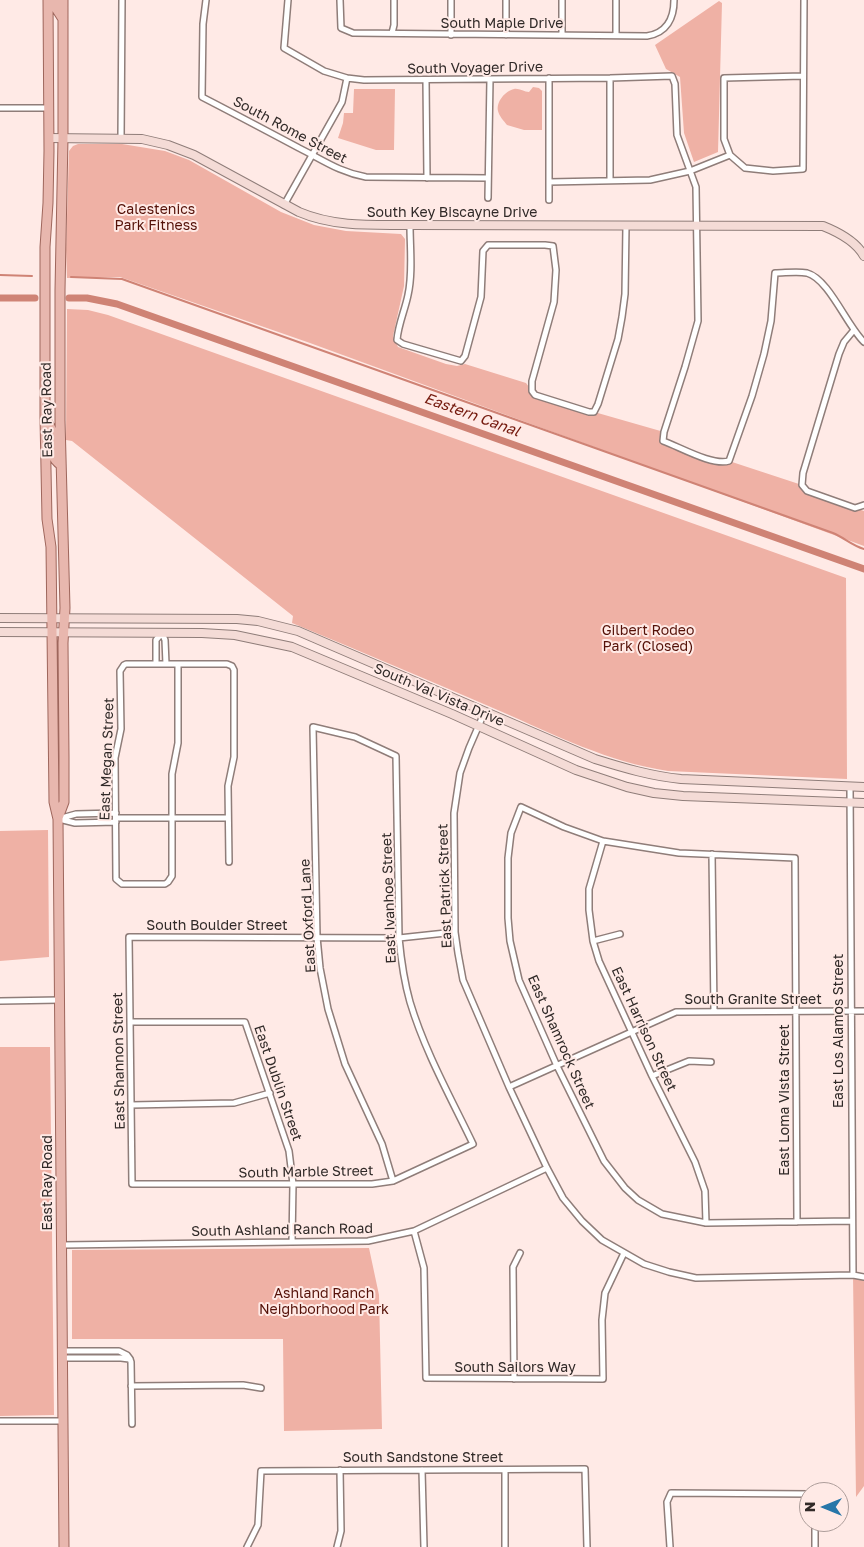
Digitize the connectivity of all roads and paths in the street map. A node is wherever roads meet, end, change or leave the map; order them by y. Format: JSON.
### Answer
{"nodes":[{"id":1,"x":48,"y":0,"type":"edge"},
{"id":2,"x":56,"y":0,"type":"edge"},
{"id":3,"x":63,"y":0,"type":"edge"},
{"id":4,"x":122,"y":0,"type":"edge"},
{"id":5,"x":206,"y":0,"type":"edge"},
{"id":6,"x":288,"y":0,"type":"edge"},
{"id":7,"x":340,"y":0,"type":"edge"},
{"id":8,"x":394,"y":0,"type":"edge"},
{"id":9,"x":451,"y":0,"type":"edge"},
{"id":10,"x":506,"y":0,"type":"edge"},
{"id":11,"x":562,"y":0,"type":"edge"},
{"id":12,"x":616,"y":0,"type":"edge"},
{"id":13,"x":674,"y":0,"type":"edge"},
{"id":14,"x":804,"y":0,"type":"edge"},
{"id":15,"x":63,"y":19,"type":"junction"},
{"id":16,"x":392,"y":33,"type":"junction"},
{"id":17,"x":451,"y":35,"type":"junction"},
{"id":18,"x":506,"y":35,"type":"junction"},
{"id":19,"x":562,"y":35,"type":"junction"},
{"id":20,"x":616,"y":36,"type":"junction"},
{"id":21,"x":803,"y":76,"type":"junction"},
{"id":22,"x":347,"y":78,"type":"junction"},
{"id":23,"x":549,"y":78,"type":"junction"},
{"id":24,"x":610,"y":78,"type":"junction"},
{"id":25,"x":490,"y":79,"type":"junction"},
{"id":26,"x":426,"y":80,"type":"junction"},
{"id":27,"x":0,"y":108,"type":"edge"},
{"id":28,"x":48,"y":108,"type":"junction"},
{"id":29,"x":48,"y":138,"type":"junction"},
{"id":30,"x":64,"y":138,"type":"junction"},
{"id":31,"x":121,"y":138,"type":"junction"},
{"id":32,"x":312,"y":154,"type":"junction"},
{"id":33,"x":730,"y":156,"type":"junction"},
{"id":34,"x":690,"y":171,"type":"junction"},
{"id":35,"x":427,"y":178,"type":"junction"},
{"id":36,"x":488,"y":178,"type":"junction"},
{"id":37,"x":610,"y":181,"type":"junction"},
{"id":38,"x":549,"y":182,"type":"junction"},
{"id":39,"x":488,"y":198,"type":"dead end"},
{"id":40,"x":549,"y":200,"type":"dead end"},
{"id":41,"x":284,"y":205,"type":"junction"},
{"id":42,"x":410,"y":225,"type":"junction"},
{"id":43,"x":696,"y":225,"type":"junction"},
{"id":44,"x":626,"y":226,"type":"junction"},
{"id":45,"x":864,"y":256,"type":"edge"},
{"id":46,"x":854,"y":330,"type":"junction"},
{"id":47,"x":864,"y":342,"type":"edge"},
{"id":48,"x":45,"y":418,"type":"junction"},
{"id":49,"x":61,"y":465,"type":"junction"},
{"id":50,"x":863,"y":506,"type":"edge"},
{"id":51,"x":0,"y":618,"type":"edge"},
{"id":52,"x":52,"y":618,"type":"junction"},
{"id":53,"x":64,"y":618,"type":"junction"},
{"id":54,"x":162,"y":618,"type":"junction"},
{"id":55,"x":0,"y":632,"type":"edge"},
{"id":56,"x":53,"y":632,"type":"junction"},
{"id":57,"x":64,"y":633,"type":"junction"},
{"id":58,"x":162,"y":633,"type":"junction"},
{"id":59,"x":334,"y":646,"type":"junction"},
{"id":60,"x":329,"y":661,"type":"junction"},
{"id":61,"x":156,"y":664,"type":"junction"},
{"id":62,"x":166,"y":664,"type":"junction"},
{"id":63,"x":178,"y":664,"type":"junction"},
{"id":64,"x":486,"y":711,"type":"junction"},
{"id":65,"x":479,"y":726,"type":"junction"},
{"id":66,"x":313,"y":727,"type":"joint"},
{"id":67,"x":850,"y":787,"type":"junction"},
{"id":68,"x":864,"y":788,"type":"edge"},
{"id":69,"x":850,"y":803,"type":"junction"},
{"id":70,"x":864,"y":803,"type":"edge"},
{"id":71,"x":116,"y":818,"type":"junction"},
{"id":72,"x":172,"y":818,"type":"junction"},
{"id":73,"x":228,"y":818,"type":"junction"},
{"id":74,"x":58,"y":819,"type":"junction"},
{"id":75,"x":603,"y":841,"type":"junction"},
{"id":76,"x":712,"y":854,"type":"junction"},
{"id":77,"x":229,"y":862,"type":"dead end"},
{"id":78,"x":455,"y":932,"type":"junction"},
{"id":79,"x":620,"y":934,"type":"dead end"},
{"id":80,"x":129,"y":937,"type":"joint"},
{"id":81,"x":317,"y":937,"type":"junction"},
{"id":82,"x":399,"y":938,"type":"junction"},
{"id":83,"x":593,"y":941,"type":"junction"},
{"id":84,"x":60,"y":1000,"type":"junction"},
{"id":85,"x":0,"y":1001,"type":"edge"},
{"id":86,"x":850,"y":1011,"type":"junction"},
{"id":87,"x":864,"y":1011,"type":"edge"},
{"id":88,"x":714,"y":1012,"type":"junction"},
{"id":89,"x":796,"y":1012,"type":"junction"},
{"id":90,"x":130,"y":1022,"type":"junction"},
{"id":91,"x":632,"y":1031,"type":"junction"},
{"id":92,"x":711,"y":1062,"type":"dead end"},
{"id":93,"x":557,"y":1066,"type":"junction"},
{"id":94,"x":652,"y":1076,"type":"junction"},
{"id":95,"x":509,"y":1087,"type":"junction"},
{"id":96,"x":270,"y":1093,"type":"junction"},
{"id":97,"x":131,"y":1105,"type":"junction"},
{"id":98,"x":473,"y":1144,"type":"joint"},
{"id":99,"x":547,"y":1168,"type":"junction"},
{"id":100,"x":393,"y":1181,"type":"junction"},
{"id":101,"x":132,"y":1184,"type":"joint"},
{"id":102,"x":293,"y":1184,"type":"junction"},
{"id":103,"x":852,"y":1221,"type":"junction"},
{"id":104,"x":797,"y":1222,"type":"junction"},
{"id":105,"x":706,"y":1223,"type":"junction"},
{"id":106,"x":414,"y":1231,"type":"junction"},
{"id":107,"x":292,"y":1242,"type":"junction"},
{"id":108,"x":62,"y":1245,"type":"junction"},
{"id":109,"x":520,"y":1252,"type":"dead end"},
{"id":110,"x":624,"y":1253,"type":"junction"},
{"id":111,"x":853,"y":1275,"type":"junction"},
{"id":112,"x":864,"y":1277,"type":"edge"},
{"id":113,"x":99,"y":1351,"type":"junction"},
{"id":114,"x":63,"y":1355,"type":"junction"},
{"id":115,"x":100,"y":1358,"type":"junction"},
{"id":116,"x":130,"y":1359,"type":"junction"},
{"id":117,"x":514,"y":1379,"type":"junction"},
{"id":118,"x":131,"y":1386,"type":"junction"},
{"id":119,"x":260,"y":1388,"type":"dead end"},
{"id":120,"x":0,"y":1421,"type":"edge"},
{"id":121,"x":63,"y":1421,"type":"junction"},
{"id":122,"x":132,"y":1424,"type":"dead end"},
{"id":123,"x":340,"y":1470,"type":"junction"},
{"id":124,"x":422,"y":1470,"type":"junction"},
{"id":125,"x":505,"y":1470,"type":"junction"},
{"id":126,"x":799,"y":1494,"type":"edge"},
{"id":127,"x":815,"y":1532,"type":"edge"},
{"id":128,"x":64,"y":1547,"type":"edge"},
{"id":129,"x":247,"y":1547,"type":"edge"},
{"id":130,"x":337,"y":1547,"type":"edge"},
{"id":131,"x":424,"y":1547,"type":"edge"},
{"id":132,"x":505,"y":1547,"type":"edge"},
{"id":133,"x":587,"y":1547,"type":"edge"},
{"id":134,"x":670,"y":1547,"type":"edge"},
{"id":135,"x":815,"y":1547,"type":"edge"}],
"edges":[{"from":1,"to":28,"type":"main road","name":"East Ray Road"},
{"from":2,"to":15,"type":"main road"},
{"from":3,"to":15,"type":"main road","name":"East Ray Road"},
{"from":4,"to":31,"type":"street"},
{"from":5,"to":32,"type":"street","name":"South Rome Street"},
{"from":6,"to":22,"type":"street","name":"South Voyager Drive"},
{"from":7,"to":16,"type":"street","name":"South Maple Drive"},
{"from":8,"to":16,"type":"street"},
{"from":9,"to":17,"type":"street"},
{"from":10,"to":18,"type":"street"},
{"from":11,"to":19,"type":"street"},
{"from":12,"to":20,"type":"street"},
{"from":13,"to":20,"type":"street","name":"South Maple Drive"},
{"from":14,"to":21,"type":"street"},
{"from":15,"to":30,"type":"main road","name":"East Ray Road"},
{"from":16,"to":17,"type":"street","name":"South Maple Drive"},
{"from":17,"to":18,"type":"street","name":"South Maple Drive"},
{"from":18,"to":19,"type":"street","name":"South Maple Drive"},
{"from":19,"to":20,"type":"street","name":"South Maple Drive"},
{"from":21,"to":33,"type":"street"},
{"from":21,"to":33,"type":"street"},
{"from":22,"to":26,"type":"street","name":"South Voyager Drive"},
{"from":22,"to":32,"type":"street"},
{"from":23,"to":24,"type":"street","name":"South Voyager Drive"},
{"from":23,"to":25,"type":"street","name":"South Voyager Drive"},
{"from":23,"to":38,"type":"street"},
{"from":24,"to":34,"type":"street","name":"South Voyager Drive"},
{"from":24,"to":37,"type":"street"},
{"from":25,"to":26,"type":"street","name":"South Voyager Drive"},
{"from":25,"to":36,"type":"street"},
{"from":26,"to":35,"type":"street"},
{"from":27,"to":28,"type":"street"},
{"from":28,"to":29,"type":"main road","name":"East Ray Road"},
{"from":29,"to":30,"type":"main road","name":"South Key Biscayne Drive"},
{"from":29,"to":48,"type":"main road","name":"East Ray Road"},
{"from":30,"to":31,"type":"main road","name":"South Key Biscayne Drive"},
{"from":30,"to":49,"type":"main road","name":"East Ray Road"},
{"from":31,"to":41,"type":"main road","name":"South Key Biscayne Drive"},
{"from":32,"to":35,"type":"street","name":"South Rome Street"},
{"from":32,"to":41,"type":"street"},
{"from":33,"to":34,"type":"street"},
{"from":34,"to":37,"type":"street"},
{"from":34,"to":43,"type":"street"},
{"from":35,"to":36,"type":"street","name":"South Rome Street"},
{"from":36,"to":39,"type":"street"},
{"from":37,"to":38,"type":"street"},
{"from":38,"to":40,"type":"street"},
{"from":41,"to":42,"type":"main road","name":"South Key Biscayne Drive"},
{"from":42,"to":44,"type":"main road","name":"South Key Biscayne Drive"},
{"from":42,"to":44,"type":"street"},
{"from":43,"to":44,"type":"main road","name":"South Key Biscayne Drive"},
{"from":43,"to":45,"type":"main road","name":"South Key Biscayne Drive"},
{"from":43,"to":46,"type":"street"},
{"from":46,"to":47,"type":"street"},
{"from":46,"to":50,"type":"street"},
{"from":48,"to":49,"type":"main road"},
{"from":48,"to":52,"type":"main road","name":"East Ray Road"},
{"from":49,"to":53,"type":"main road","name":"East Ray Road"},
{"from":51,"to":52,"type":"main road","name":"South Val Vista Drive"},
{"from":52,"to":53,"type":"main road","name":"South Val Vista Drive"},
{"from":52,"to":56,"type":"main road","name":"East Ray Road"},
{"from":53,"to":54,"type":"main road","name":"South Val Vista Drive"},
{"from":53,"to":57,"type":"main road","name":"East Ray Road"},
{"from":54,"to":58,"type":"main road"},
{"from":54,"to":59,"type":"main road","name":"South Val Vista Drive"},
{"from":55,"to":56,"type":"main road","name":"South Val Vista Drive"},
{"from":56,"to":57,"type":"main road","name":"South Val Vista Drive"},
{"from":56,"to":74,"type":"main road","name":"East Ray Road"},
{"from":57,"to":58,"type":"main road","name":"South Val Vista Drive"},
{"from":57,"to":74,"type":"main road","name":"East Ray Road"},
{"from":58,"to":60,"type":"main road","name":"South Val Vista Drive"},
{"from":58,"to":61,"type":"street"},
{"from":58,"to":62,"type":"street"},
{"from":59,"to":60,"type":"main road"},
{"from":59,"to":64,"type":"main road","name":"South Val Vista Drive"},
{"from":60,"to":65,"type":"main road","name":"South Val Vista Drive"},
{"from":61,"to":62,"type":"street"},
{"from":61,"to":71,"type":"street","name":"East Megan Street"},
{"from":62,"to":63,"type":"street"},
{"from":63,"to":72,"type":"street"},
{"from":63,"to":73,"type":"street"},
{"from":64,"to":65,"type":"street","name":"East Patrick Street"},
{"from":64,"to":67,"type":"main road","name":"South Val Vista Drive"},
{"from":65,"to":69,"type":"main road","name":"South Val Vista Drive"},
{"from":65,"to":78,"type":"street","name":"East Patrick Street"},
{"from":66,"to":81,"type":"street","name":"East Oxford Lane"},
{"from":66,"to":82,"type":"street","name":"East Ivanhoe Street"},
{"from":67,"to":68,"type":"main road","name":"South Val Vista Drive"},
{"from":67,"to":69,"type":"street","name":"East Los Alamos Street"},
{"from":69,"to":70,"type":"main road","name":"South Val Vista Drive"},
{"from":69,"to":86,"type":"street","name":"East Los Alamos Street"},
{"from":71,"to":72,"type":"street"},
{"from":71,"to":72,"type":"street","name":"East Megan Street"},
{"from":71,"to":74,"type":"street"},
{"from":71,"to":74,"type":"street"},
{"from":72,"to":73,"type":"street"},
{"from":73,"to":77,"type":"street"},
{"from":74,"to":84,"type":"main road","name":"East Ray Road"},
{"from":75,"to":76,"type":"street"},
{"from":75,"to":83,"type":"street","name":"East Harrison Street"},
{"from":75,"to":93,"type":"street","name":"East Shamrock Street"},
{"from":76,"to":88,"type":"street"},
{"from":76,"to":89,"type":"street","name":"East Loma Vista Street"},
{"from":78,"to":82,"type":"street","name":"South Boulder Street"},
{"from":78,"to":95,"type":"street","name":"East Patrick Street"},
{"from":79,"to":83,"type":"street"},
{"from":80,"to":81,"type":"street","name":"South Boulder Street"},
{"from":80,"to":90,"type":"street","name":"East Shannon Street"},
{"from":81,"to":82,"type":"street","name":"South Boulder Street"},
{"from":81,"to":100,"type":"street","name":"East Oxford Lane"},
{"from":82,"to":98,"type":"street","name":"East Ivanhoe Street"},
{"from":83,"to":91,"type":"street","name":"East Harrison Street"},
{"from":84,"to":85,"type":"street"},
{"from":84,"to":108,"type":"main road","name":"East Ray Road"},
{"from":86,"to":87,"type":"street","name":"South Granite Street"},
{"from":86,"to":89,"type":"street","name":"South Granite Street"},
{"from":86,"to":103,"type":"street","name":"East Los Alamos Street"},
{"from":88,"to":89,"type":"street","name":"South Granite Street"},
{"from":88,"to":91,"type":"street","name":"South Granite Street"},
{"from":89,"to":104,"type":"street","name":"East Loma Vista Street"},
{"from":90,"to":96,"type":"street","name":"East Dublin Street"},
{"from":90,"to":97,"type":"street","name":"East Shannon Street"},
{"from":91,"to":93,"type":"street","name":"South Granite Street"},
{"from":91,"to":94,"type":"street","name":"East Harrison Street"},
{"from":92,"to":94,"type":"street"},
{"from":93,"to":95,"type":"street","name":"South Granite Street"},
{"from":93,"to":105,"type":"street","name":"East Shamrock Street"},
{"from":94,"to":105,"type":"street","name":"East Harrison Street"},
{"from":95,"to":99,"type":"street","name":"East Patrick Street"},
{"from":96,"to":97,"type":"street"},
{"from":96,"to":102,"type":"street","name":"East Dublin Street"},
{"from":97,"to":101,"type":"street","name":"East Shannon Street"},
{"from":98,"to":100,"type":"street","name":"South Marble Street"},
{"from":99,"to":106,"type":"street","name":"South Ashland Ranch Road"},
{"from":99,"to":110,"type":"street"},
{"from":100,"to":102,"type":"street","name":"South Marble Street"},
{"from":101,"to":102,"type":"street","name":"South Marble Street"},
{"from":102,"to":107,"type":"street","name":"East Dublin Street"},
{"from":103,"to":104,"type":"street"},
{"from":103,"to":111,"type":"street","name":"East Los Alamos Street"},
{"from":104,"to":105,"type":"street"},
{"from":106,"to":107,"type":"street","name":"South Ashland Ranch Road"},
{"from":106,"to":117,"type":"street","name":"South Sailors Way"},
{"from":107,"to":108,"type":"street","name":"South Ashland Ranch Road"},
{"from":108,"to":114,"type":"main road","name":"East Ray Road"},
{"from":109,"to":117,"type":"street"},
{"from":110,"to":111,"type":"street"},
{"from":110,"to":117,"type":"street","name":"South Sailors Way"},
{"from":111,"to":112,"type":"street"},
{"from":113,"to":114,"type":"street"},
{"from":113,"to":115,"type":"street"},
{"from":113,"to":116,"type":"street"},
{"from":114,"to":115,"type":"street"},
{"from":114,"to":121,"type":"main road","name":"East Ray Road"},
{"from":115,"to":116,"type":"street"},
{"from":116,"to":118,"type":"street"},
{"from":118,"to":119,"type":"street"},
{"from":118,"to":122,"type":"street"},
{"from":120,"to":121,"type":"street"},
{"from":121,"to":128,"type":"main road","name":"East Ray Road"},
{"from":123,"to":124,"type":"street","name":"South Sandstone Street"},
{"from":123,"to":129,"type":"street","name":"South Sandstone Street"},
{"from":123,"to":130,"type":"street"},
{"from":124,"to":125,"type":"street","name":"South Sandstone Street"},
{"from":124,"to":131,"type":"street"},
{"from":125,"to":132,"type":"street"},
{"from":125,"to":133,"type":"street","name":"South Sandstone Street"},
{"from":126,"to":134,"type":"street"},
{"from":127,"to":135,"type":"street"}]}
